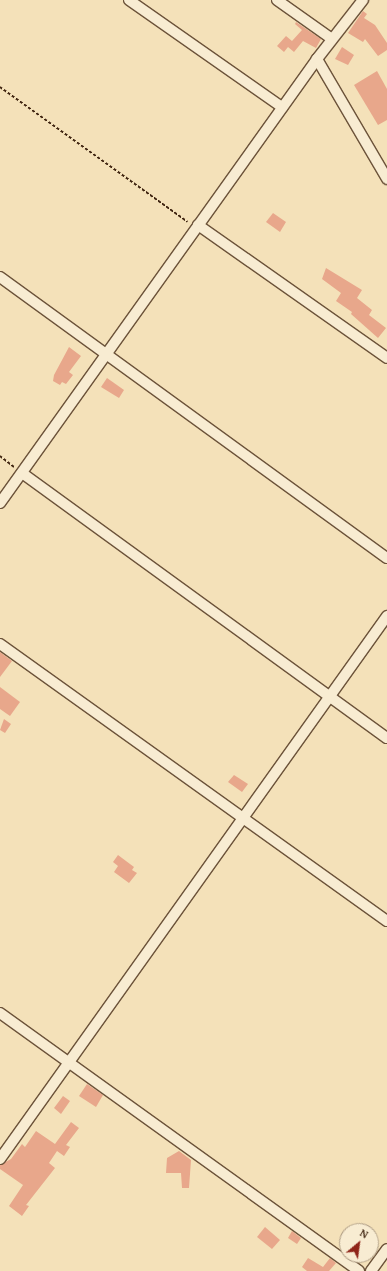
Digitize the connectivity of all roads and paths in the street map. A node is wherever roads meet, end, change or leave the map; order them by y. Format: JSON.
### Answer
{"nodes":[{"id":1,"x":129,"y":0,"type":"edge"},
{"id":2,"x":277,"y":0,"type":"edge"},
{"id":3,"x":363,"y":0,"type":"edge"},
{"id":4,"x":332,"y":39,"type":"junction"},
{"id":5,"x":317,"y":60,"type":"junction"},
{"id":6,"x":0,"y":87,"type":"edge"},
{"id":7,"x":282,"y":107,"type":"junction"},
{"id":8,"x":387,"y":179,"type":"edge"},
{"id":9,"x":193,"y":224,"type":"junction"},
{"id":10,"x":0,"y":277,"type":"edge"},
{"id":11,"x":107,"y":355,"type":"junction"},
{"id":12,"x":387,"y":358,"type":"edge"},
{"id":13,"x":0,"y":456,"type":"edge"},
{"id":14,"x":22,"y":473,"type":"junction"},
{"id":15,"x":0,"y":503,"type":"edge"},
{"id":16,"x":387,"y":558,"type":"edge"},
{"id":17,"x":387,"y":616,"type":"edge"},
{"id":18,"x":0,"y":644,"type":"edge"},
{"id":19,"x":330,"y":696,"type":"junction"},
{"id":20,"x":387,"y":738,"type":"edge"},
{"id":21,"x":244,"y":816,"type":"junction"},
{"id":22,"x":387,"y":921,"type":"edge"},
{"id":23,"x":0,"y":1013,"type":"edge"},
{"id":24,"x":70,"y":1063,"type":"junction"},
{"id":25,"x":0,"y":1159,"type":"edge"},
{"id":26,"x":387,"y":1250,"type":"edge"},
{"id":27,"x":359,"y":1271,"type":"edge"},
{"id":28,"x":371,"y":1271,"type":"edge"}],
"edges":[{"from":1,"to":7,"type":"street"},
{"from":2,"to":4,"type":"street"},
{"from":3,"to":4,"type":"street"},
{"from":4,"to":5,"type":"street"},
{"from":5,"to":7,"type":"street"},
{"from":5,"to":8,"type":"street"},
{"from":6,"to":9,"type":"path"},
{"from":7,"to":9,"type":"street"},
{"from":9,"to":11,"type":"street"},
{"from":9,"to":12,"type":"street"},
{"from":10,"to":11,"type":"street"},
{"from":11,"to":14,"type":"street"},
{"from":11,"to":16,"type":"street"},
{"from":13,"to":14,"type":"path"},
{"from":14,"to":15,"type":"street"},
{"from":14,"to":19,"type":"street"},
{"from":17,"to":19,"type":"street"},
{"from":18,"to":21,"type":"street"},
{"from":19,"to":20,"type":"street"},
{"from":19,"to":21,"type":"street"},
{"from":21,"to":22,"type":"street"},
{"from":21,"to":24,"type":"street"},
{"from":23,"to":24,"type":"street"},
{"from":24,"to":25,"type":"street"},
{"from":24,"to":27,"type":"street"},
{"from":26,"to":28,"type":"street"}]}
